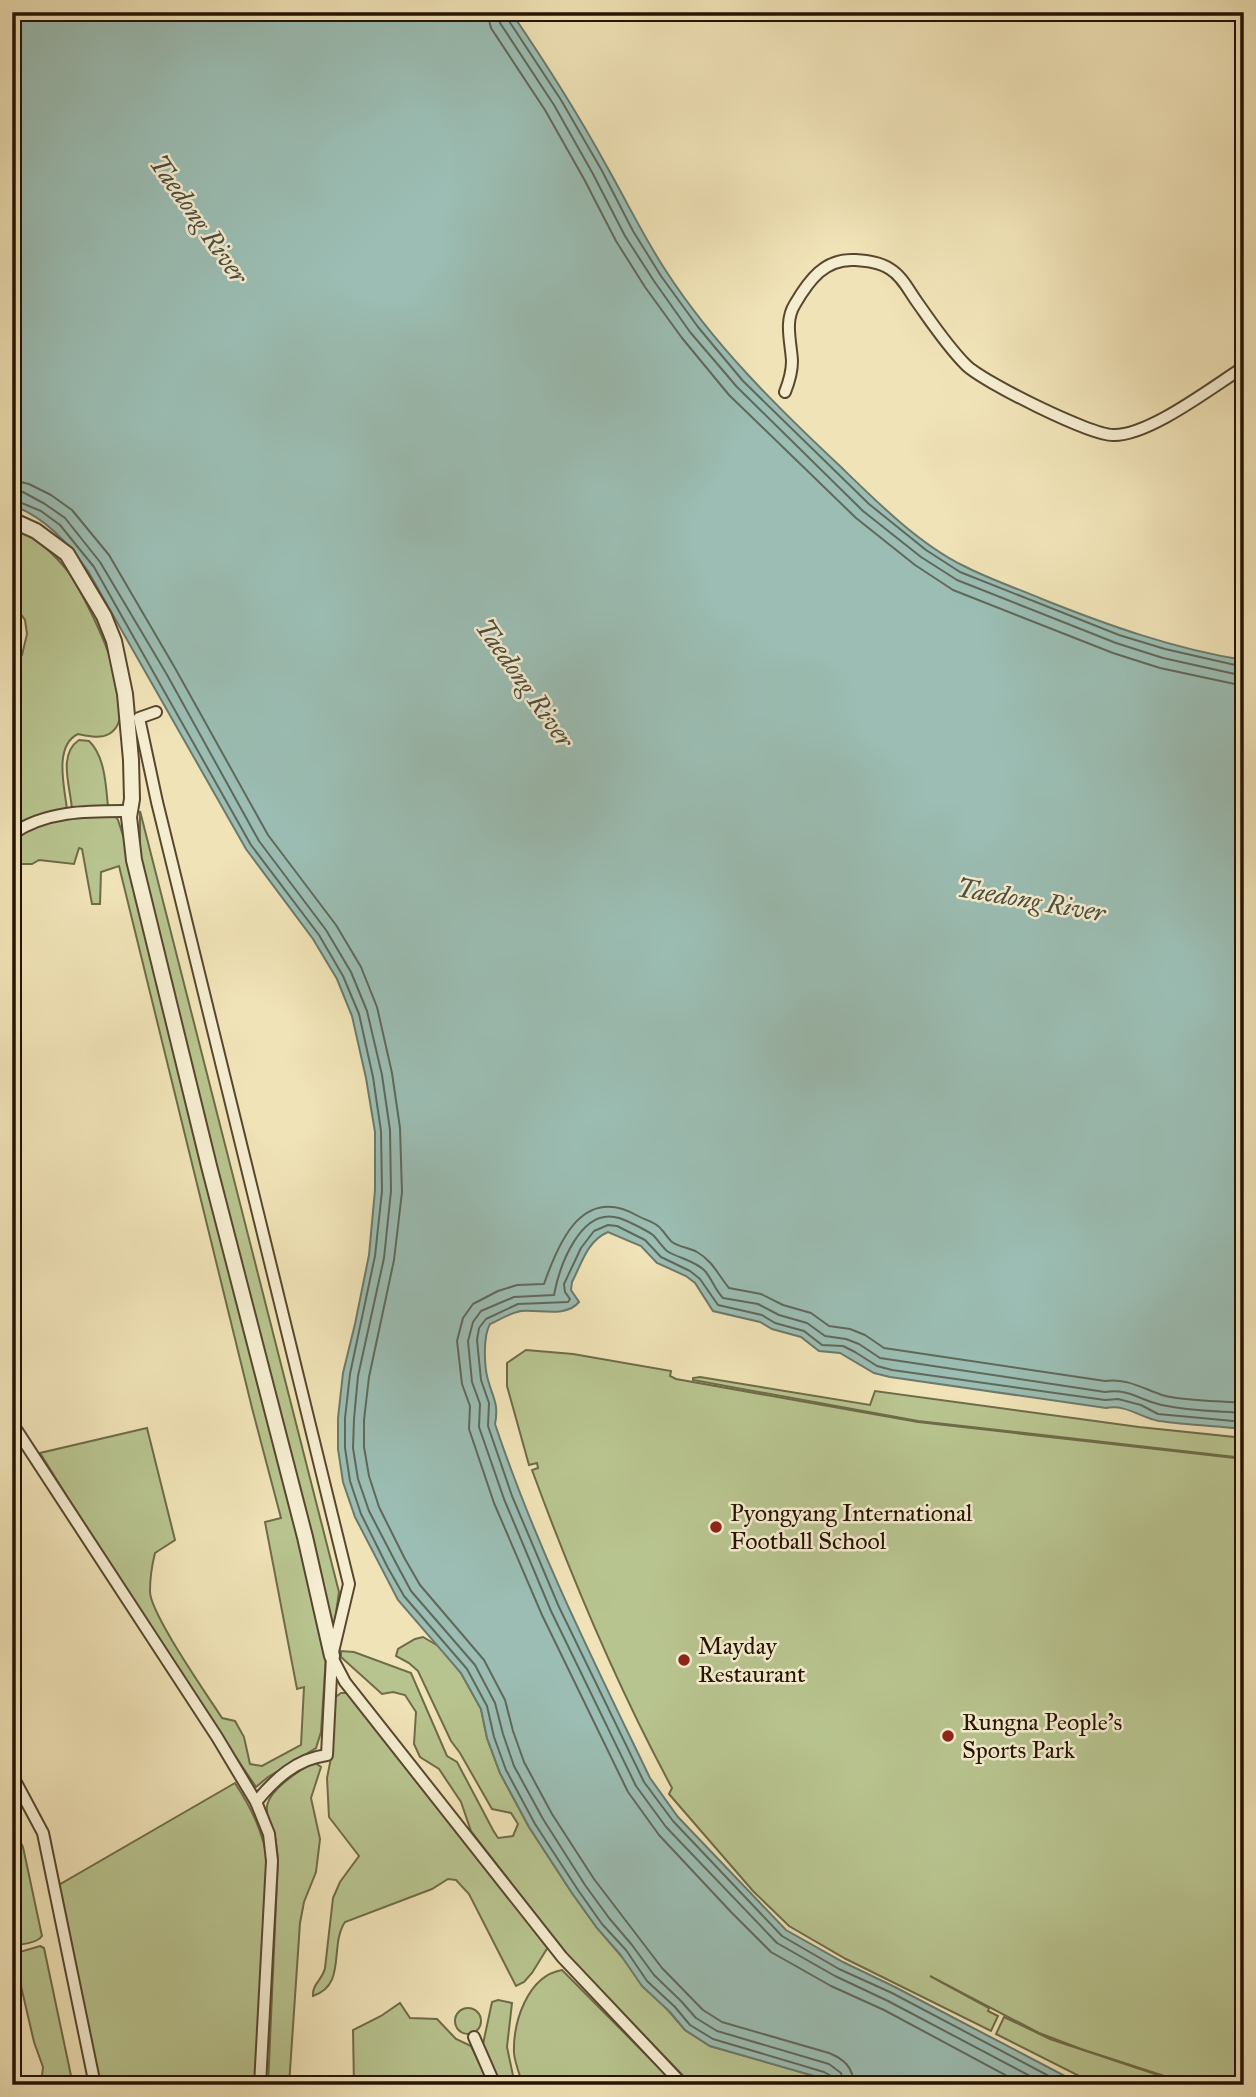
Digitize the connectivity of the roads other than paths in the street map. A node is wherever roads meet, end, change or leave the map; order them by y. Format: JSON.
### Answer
{"nodes":[{"id":1,"x":1244,"y":367,"type":"edge"},
{"id":2,"x":785,"y":392,"type":"dead end"},
{"id":3,"x":12,"y":520,"type":"edge"},
{"id":4,"x":156,"y":712,"type":"dead end"},
{"id":5,"x":130,"y":811,"type":"junction"},
{"id":6,"x":12,"y":834,"type":"edge"},
{"id":7,"x":12,"y":1423,"type":"edge"},
{"id":8,"x":332,"y":1656,"type":"junction"},
{"id":9,"x":12,"y":1775,"type":"edge"},
{"id":10,"x":256,"y":1801,"type":"junction"},
{"id":11,"x":474,"y":2037,"type":"dead end"},
{"id":12,"x":95,"y":2085,"type":"edge"},
{"id":13,"x":260,"y":2085,"type":"edge"},
{"id":14,"x":495,"y":2085,"type":"edge"},
{"id":15,"x":683,"y":2085,"type":"edge"}],
"edges":[{"from":1,"to":2,"type":"street"},
{"from":3,"to":5,"type":"street"},
{"from":4,"to":8,"type":"street"},
{"from":5,"to":6,"type":"street"},
{"from":5,"to":8,"type":"street"},
{"from":7,"to":10,"type":"street"},
{"from":8,"to":10,"type":"street"},
{"from":8,"to":15,"type":"street"},
{"from":9,"to":12,"type":"street"},
{"from":10,"to":13,"type":"street"},
{"from":11,"to":14,"type":"street"}]}
